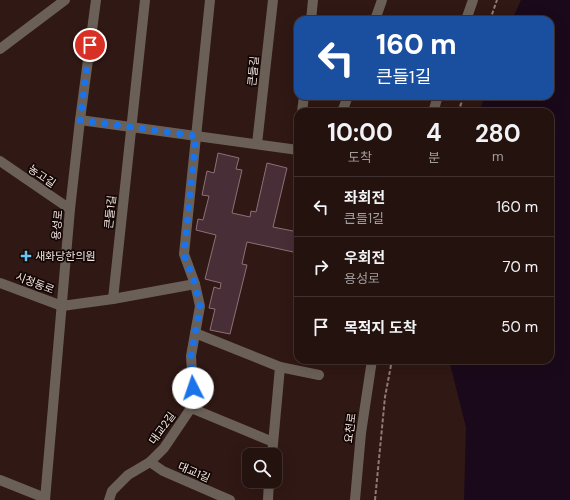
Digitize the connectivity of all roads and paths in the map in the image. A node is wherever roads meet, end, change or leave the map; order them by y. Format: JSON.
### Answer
{"nodes":[{"id":1,"x":65,"y":0,"type":"edge"},
{"id":2,"x":96,"y":0,"type":"edge"},
{"id":3,"x":145,"y":0,"type":"edge"},
{"id":4,"x":210,"y":0,"type":"edge"},
{"id":5,"x":273,"y":0,"type":"edge"},
{"id":6,"x":313,"y":0,"type":"edge"},
{"id":7,"x":382,"y":0,"type":"edge"},
{"id":8,"x":473,"y":0,"type":"edge"},
{"id":9,"x":497,"y":0,"type":"edge"},
{"id":10,"x":311,"y":16,"type":"edge"},
{"id":11,"x":376,"y":16,"type":"edge"},
{"id":12,"x":467,"y":16,"type":"edge"},
{"id":13,"x":491,"y":16,"type":"edge"},
{"id":14,"x":0,"y":49,"type":"edge"},
{"id":15,"x":80,"y":120,"type":"junction"},
{"id":16,"x":131,"y":127,"type":"junction"},
{"id":17,"x":196,"y":136,"type":"junction"},
{"id":18,"x":257,"y":144,"type":"junction"},
{"id":19,"x":294,"y":149,"type":"edge"},
{"id":20,"x":0,"y":161,"type":"edge"},
{"id":21,"x":70,"y":210,"type":"junction"},
{"id":22,"x":0,"y":283,"type":"edge"},
{"id":23,"x":195,"y":284,"type":"junction"},
{"id":24,"x":113,"y":299,"type":"junction"},
{"id":25,"x":62,"y":306,"type":"junction"},
{"id":26,"x":195,"y":333,"type":"junction"},
{"id":27,"x":371,"y":364,"type":"edge"},
{"id":28,"x":391,"y":364,"type":"edge"},
{"id":29,"x":280,"y":368,"type":"junction"},
{"id":30,"x":319,"y":375,"type":"dead end"},
{"id":31,"x":191,"y":408,"type":"junction"},
{"id":32,"x":273,"y":442,"type":"junction"},
{"id":33,"x":273,"y":448,"type":"edge"},
{"id":34,"x":150,"y":462,"type":"junction"},
{"id":35,"x":0,"y":480,"type":"edge"},
{"id":36,"x":269,"y":488,"type":"edge"},
{"id":37,"x":45,"y":499,"type":"edge"},
{"id":38,"x":109,"y":500,"type":"edge"},
{"id":39,"x":230,"y":500,"type":"edge"},
{"id":40,"x":268,"y":500,"type":"edge"},
{"id":41,"x":355,"y":500,"type":"edge"},
{"id":42,"x":376,"y":500,"type":"edge"}],
"edges":[{"from":1,"to":14,"type":"street"},
{"from":2,"to":15,"type":"street","name":"용성로"},
{"from":3,"to":16,"type":"street","name":"큰들1길"},
{"from":4,"to":17,"type":"street"},
{"from":5,"to":18,"type":"street","name":"큰들길"},
{"from":6,"to":10,"type":"street"},
{"from":7,"to":11,"type":"street"},
{"from":8,"to":12,"type":"street"},
{"from":9,"to":13,"type":"path"},
{"from":15,"to":16,"type":"street"},
{"from":15,"to":21,"type":"street","name":"용성로"},
{"from":16,"to":17,"type":"street"},
{"from":16,"to":24,"type":"street","name":"큰들1길"},
{"from":17,"to":18,"type":"street"},
{"from":17,"to":23,"type":"street","name":"대교2길"},
{"from":18,"to":19,"type":"street"},
{"from":20,"to":21,"type":"street","name":"농고길"},
{"from":21,"to":25,"type":"street","name":"용성로"},
{"from":22,"to":25,"type":"street","name":"시청동로"},
{"from":23,"to":24,"type":"street"},
{"from":23,"to":26,"type":"street","name":"대교2길"},
{"from":24,"to":25,"type":"street"},
{"from":25,"to":37,"type":"street","name":"용성로"},
{"from":26,"to":29,"type":"street"},
{"from":26,"to":31,"type":"street","name":"대교2길"},
{"from":27,"to":41,"type":"street","name":"요천로"},
{"from":28,"to":42,"type":"path"},
{"from":29,"to":30,"type":"street"},
{"from":29,"to":32,"type":"street"},
{"from":31,"to":32,"type":"street"},
{"from":31,"to":34,"type":"street","name":"대교2길"},
{"from":32,"to":33,"type":"street"},
{"from":34,"to":38,"type":"street","name":"대교2길"},
{"from":34,"to":39,"type":"street","name":"대교1길"},
{"from":35,"to":37,"type":"street"},
{"from":36,"to":40,"type":"street"}]}
